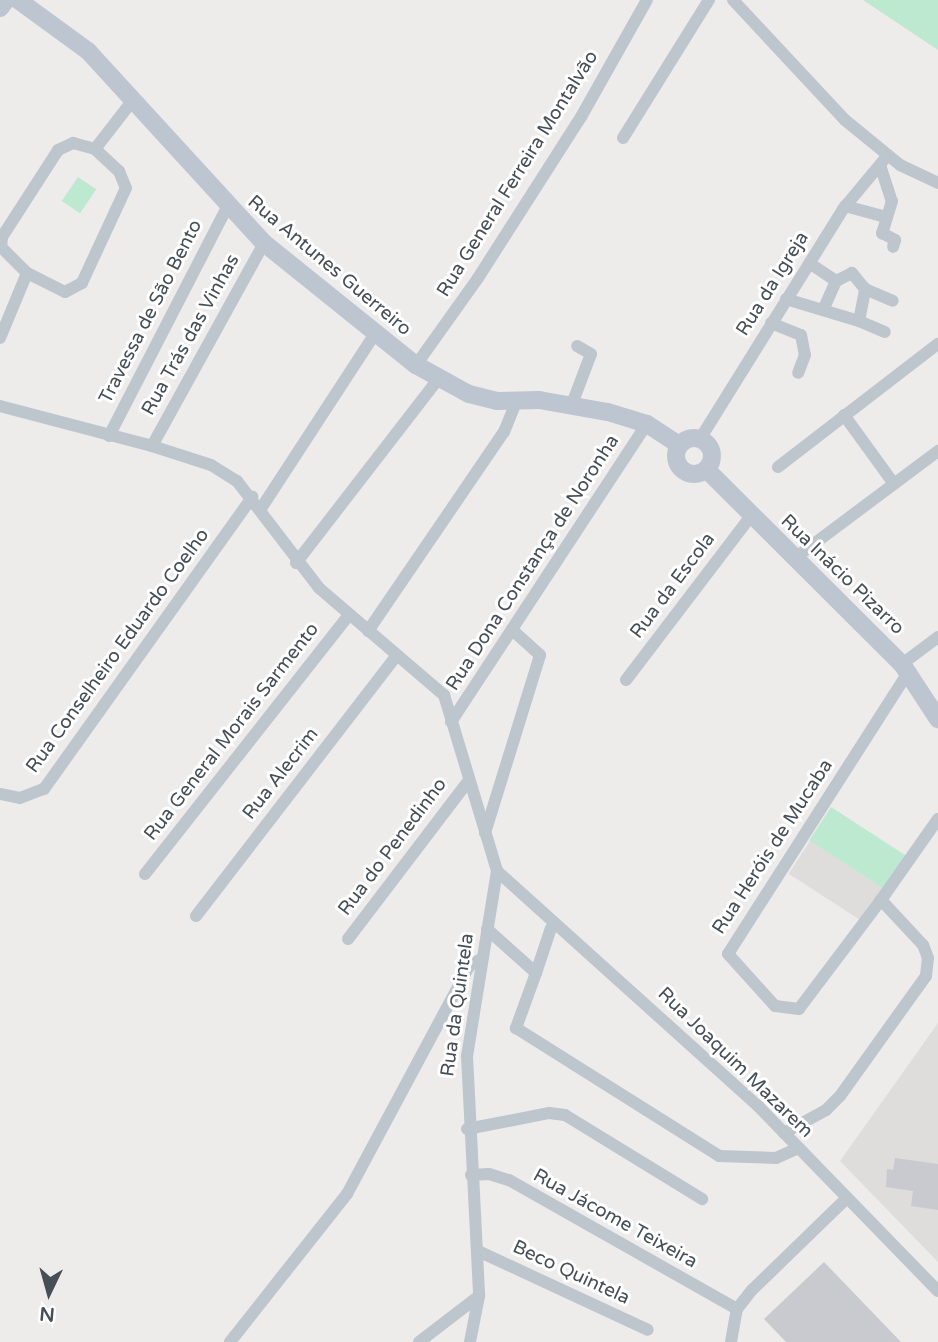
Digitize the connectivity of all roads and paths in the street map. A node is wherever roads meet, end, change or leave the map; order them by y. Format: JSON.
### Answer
{"nodes":[{"id":1,"x":6,"y":0,"type":"edge"},
{"id":2,"x":18,"y":0,"type":"edge"},
{"id":3,"x":647,"y":0,"type":"edge"},
{"id":4,"x":709,"y":0,"type":"edge"},
{"id":5,"x":733,"y":0,"type":"edge"},
{"id":6,"x":0,"y":7,"type":"edge"},
{"id":7,"x":133,"y":100,"type":"junction"},
{"id":8,"x":622,"y":138,"type":"dead end"},
{"id":9,"x":95,"y":149,"type":"junction"},
{"id":10,"x":884,"y":160,"type":"junction"},
{"id":11,"x":938,"y":183,"type":"edge"},
{"id":12,"x":227,"y":206,"type":"junction"},
{"id":13,"x":845,"y":206,"type":"junction"},
{"id":14,"x":886,"y":217,"type":"junction"},
{"id":15,"x":264,"y":243,"type":"junction"},
{"id":16,"x":893,"y":247,"type":"dead end"},
{"id":17,"x":809,"y":263,"type":"junction"},
{"id":18,"x":27,"y":273,"type":"junction"},
{"id":19,"x":836,"y":281,"type":"junction"},
{"id":20,"x":865,"y":289,"type":"junction"},
{"id":21,"x":786,"y":299,"type":"junction"},
{"id":22,"x":893,"y":301,"type":"dead end"},
{"id":23,"x":824,"y":307,"type":"junction"},
{"id":24,"x":859,"y":321,"type":"junction"},
{"id":25,"x":772,"y":323,"type":"junction"},
{"id":26,"x":885,"y":332,"type":"dead end"},
{"id":27,"x":374,"y":335,"type":"junction"},
{"id":28,"x":0,"y":338,"type":"edge"},
{"id":29,"x":938,"y":344,"type":"edge"},
{"id":30,"x":577,"y":346,"type":"dead end"},
{"id":31,"x":416,"y":365,"type":"junction"},
{"id":32,"x":798,"y":373,"type":"dead end"},
{"id":33,"x":439,"y":378,"type":"junction"},
{"id":34,"x":516,"y":403,"type":"junction"},
{"id":35,"x":572,"y":404,"type":"junction"},
{"id":36,"x":0,"y":406,"type":"edge"},
{"id":37,"x":844,"y":415,"type":"junction"},
{"id":38,"x":647,"y":424,"type":"junction"},
{"id":39,"x":109,"y":436,"type":"junction"},
{"id":40,"x":700,"y":439,"type":"junction"},
{"id":41,"x":152,"y":446,"type":"junction"},
{"id":42,"x":679,"y":446,"type":"junction"},
{"id":43,"x":938,"y":451,"type":"edge"},
{"id":44,"x":778,"y":467,"type":"dead end"},
{"id":45,"x":707,"y":470,"type":"junction"},
{"id":46,"x":894,"y":484,"type":"junction"},
{"id":47,"x":252,"y":498,"type":"junction"},
{"id":48,"x":260,"y":510,"type":"junction"},
{"id":49,"x":751,"y":516,"type":"junction"},
{"id":50,"x":795,"y":558,"type":"junction"},
{"id":51,"x":296,"y":563,"type":"junction"},
{"id":52,"x":349,"y":615,"type":"junction"},
{"id":53,"x":512,"y":630,"type":"junction"},
{"id":54,"x":368,"y":631,"type":"junction"},
{"id":55,"x":938,"y":637,"type":"edge"},
{"id":56,"x":397,"y":655,"type":"junction"},
{"id":57,"x":905,"y":669,"type":"junction"},
{"id":58,"x":626,"y":680,"type":"dead end"},
{"id":59,"x":938,"y":719,"type":"edge"},
{"id":60,"x":451,"y":722,"type":"junction"},
{"id":61,"x":469,"y":780,"type":"junction"},
{"id":62,"x":0,"y":794,"type":"edge"},
{"id":63,"x":938,"y":819,"type":"edge"},
{"id":64,"x":485,"y":833,"type":"junction"},
{"id":65,"x":497,"y":871,"type":"junction"},
{"id":66,"x":145,"y":874,"type":"dead end"},
{"id":67,"x":881,"y":900,"type":"junction"},
{"id":68,"x":197,"y":916,"type":"dead end"},
{"id":69,"x":551,"y":928,"type":"dead end"},
{"id":70,"x":488,"y":929,"type":"junction"},
{"id":71,"x":348,"y":939,"type":"dead end"},
{"id":72,"x":483,"y":958,"type":"junction"},
{"id":73,"x":536,"y":973,"type":"junction"},
{"id":74,"x":467,"y":1129,"type":"junction"},
{"id":75,"x":783,"y":1133,"type":"junction"},
{"id":76,"x":797,"y":1148,"type":"junction"},
{"id":77,"x":471,"y":1175,"type":"junction"},
{"id":78,"x":847,"y":1198,"type":"junction"},
{"id":79,"x":702,"y":1199,"type":"dead end"},
{"id":80,"x":478,"y":1251,"type":"junction"},
{"id":81,"x":938,"y":1291,"type":"edge"},
{"id":82,"x":479,"y":1296,"type":"junction"},
{"id":83,"x":737,"y":1310,"type":"junction"},
{"id":84,"x":648,"y":1330,"type":"dead end"},
{"id":85,"x":230,"y":1342,"type":"edge"},
{"id":86,"x":419,"y":1342,"type":"edge"},
{"id":87,"x":470,"y":1342,"type":"edge"},
{"id":88,"x":731,"y":1342,"type":"edge"}],
"edges":[{"from":1,"to":6,"type":"main road"},
{"from":2,"to":7,"type":"main road","name":"Rua Antunes Guerreiro"},
{"from":3,"to":31,"type":"street","name":"Rua General Ferreira Montalvão"},
{"from":4,"to":8,"type":"street"},
{"from":5,"to":10,"type":"street"},
{"from":7,"to":9,"type":"street"},
{"from":7,"to":12,"type":"main road","name":"Rua Antunes Guerreiro"},
{"from":9,"to":18,"type":"street"},
{"from":9,"to":18,"type":"street"},
{"from":10,"to":11,"type":"street"},
{"from":10,"to":13,"type":"street","name":"Rua da Igreja"},
{"from":10,"to":14,"type":"street"},
{"from":12,"to":15,"type":"main road","name":"Rua Antunes Guerreiro"},
{"from":12,"to":39,"type":"street","name":"Travessa de São Bento"},
{"from":13,"to":14,"type":"street"},
{"from":13,"to":17,"type":"street","name":"Rua da Igreja"},
{"from":14,"to":16,"type":"street"},
{"from":15,"to":27,"type":"main road","name":"Rua Antunes Guerreiro"},
{"from":15,"to":41,"type":"street","name":"Rua Trás das Vinhas"},
{"from":17,"to":19,"type":"street"},
{"from":17,"to":21,"type":"street","name":"Rua da Igreja"},
{"from":18,"to":28,"type":"street"},
{"from":19,"to":20,"type":"street"},
{"from":19,"to":23,"type":"street"},
{"from":20,"to":22,"type":"street"},
{"from":20,"to":24,"type":"street"},
{"from":21,"to":23,"type":"street"},
{"from":21,"to":25,"type":"street","name":"Rua da Igreja"},
{"from":23,"to":24,"type":"street"},
{"from":24,"to":26,"type":"street"},
{"from":25,"to":32,"type":"street"},
{"from":25,"to":40,"type":"street","name":"Rua da Igreja"},
{"from":27,"to":31,"type":"main road","name":"Rua Antunes Guerreiro"},
{"from":27,"to":48,"type":"street"},
{"from":29,"to":37,"type":"street"},
{"from":30,"to":35,"type":"street"},
{"from":31,"to":33,"type":"main road","name":"Rua Antunes Guerreiro"},
{"from":33,"to":34,"type":"main road","name":"Rua Antunes Guerreiro"},
{"from":33,"to":51,"type":"street"},
{"from":34,"to":35,"type":"main road","name":"Rua Antunes Guerreiro"},
{"from":34,"to":54,"type":"street"},
{"from":35,"to":38,"type":"main road","name":"Rua Antunes Guerreiro"},
{"from":36,"to":39,"type":"street","name":"Rua da Quintela"},
{"from":37,"to":44,"type":"street"},
{"from":37,"to":46,"type":"street"},
{"from":38,"to":42,"type":"main road","name":"Rua Antunes Guerreiro"},
{"from":38,"to":53,"type":"street","name":"Rua Dona Constança de Noronha"},
{"from":39,"to":41,"type":"street","name":"Rua da Quintela"},
{"from":40,"to":42,"type":"main road"},
{"from":40,"to":45,"type":"main road"},
{"from":41,"to":47,"type":"street","name":"Rua da Quintela"},
{"from":42,"to":45,"type":"main road"},
{"from":43,"to":46,"type":"street"},
{"from":45,"to":49,"type":"main road","name":"Rua Inácio Pizarro"},
{"from":46,"to":50,"type":"street"},
{"from":47,"to":48,"type":"street","name":"Rua da Quintela"},
{"from":47,"to":62,"type":"street","name":"Rua Conselheiro Eduardo Coelho"},
{"from":48,"to":51,"type":"street","name":"Rua da Quintela"},
{"from":49,"to":50,"type":"main road","name":"Rua Inácio Pizarro"},
{"from":49,"to":58,"type":"street","name":"Rua da Escola"},
{"from":50,"to":57,"type":"main road","name":"Rua Inácio Pizarro"},
{"from":51,"to":52,"type":"street","name":"Rua da Quintela"},
{"from":52,"to":54,"type":"street","name":"Rua da Quintela"},
{"from":52,"to":66,"type":"street","name":"Rua General Morais Sarmento"},
{"from":53,"to":60,"type":"street","name":"Rua Dona Constança de Noronha"},
{"from":53,"to":64,"type":"street"},
{"from":54,"to":56,"type":"street","name":"Rua da Quintela"},
{"from":55,"to":57,"type":"street"},
{"from":56,"to":60,"type":"street","name":"Rua da Quintela"},
{"from":56,"to":68,"type":"street","name":"Rua Alecrim"},
{"from":57,"to":59,"type":"main road","name":"Rua Inácio Pizarro"},
{"from":57,"to":67,"type":"street","name":"Rua Heróis de Mucaba"},
{"from":60,"to":61,"type":"street","name":"Rua da Quintela"},
{"from":61,"to":64,"type":"street","name":"Rua da Quintela"},
{"from":61,"to":71,"type":"street","name":"Rua do Penedinho"},
{"from":63,"to":67,"type":"street"},
{"from":64,"to":65,"type":"street","name":"Rua da Quintela"},
{"from":65,"to":70,"type":"street","name":"Rua da Quintela"},
{"from":65,"to":75,"type":"street","name":"Rua Joaquim Mazarem"},
{"from":67,"to":75,"type":"street"},
{"from":69,"to":73,"type":"street"},
{"from":70,"to":72,"type":"street","name":"Rua da Quintela"},
{"from":70,"to":73,"type":"street"},
{"from":72,"to":74,"type":"street","name":"Rua da Quintela"},
{"from":72,"to":85,"type":"street"},
{"from":73,"to":76,"type":"street"},
{"from":74,"to":77,"type":"street","name":"Rua da Quintela"},
{"from":74,"to":79,"type":"street"},
{"from":75,"to":76,"type":"street","name":"Rua Joaquim Mazarem"},
{"from":76,"to":78,"type":"street","name":"Rua Joaquim Mazarem"},
{"from":77,"to":80,"type":"street","name":"Rua da Quintela"},
{"from":77,"to":83,"type":"street","name":"Rua Jácome Teixeira"},
{"from":78,"to":81,"type":"street","name":"Rua Joaquim Mazarem"},
{"from":78,"to":83,"type":"street"},
{"from":80,"to":82,"type":"street","name":"Rua da Quintela"},
{"from":80,"to":84,"type":"street","name":"Beco Quintela"},
{"from":82,"to":86,"type":"street"},
{"from":82,"to":87,"type":"street","name":"Rua da Quintela"},
{"from":83,"to":88,"type":"street"}]}
